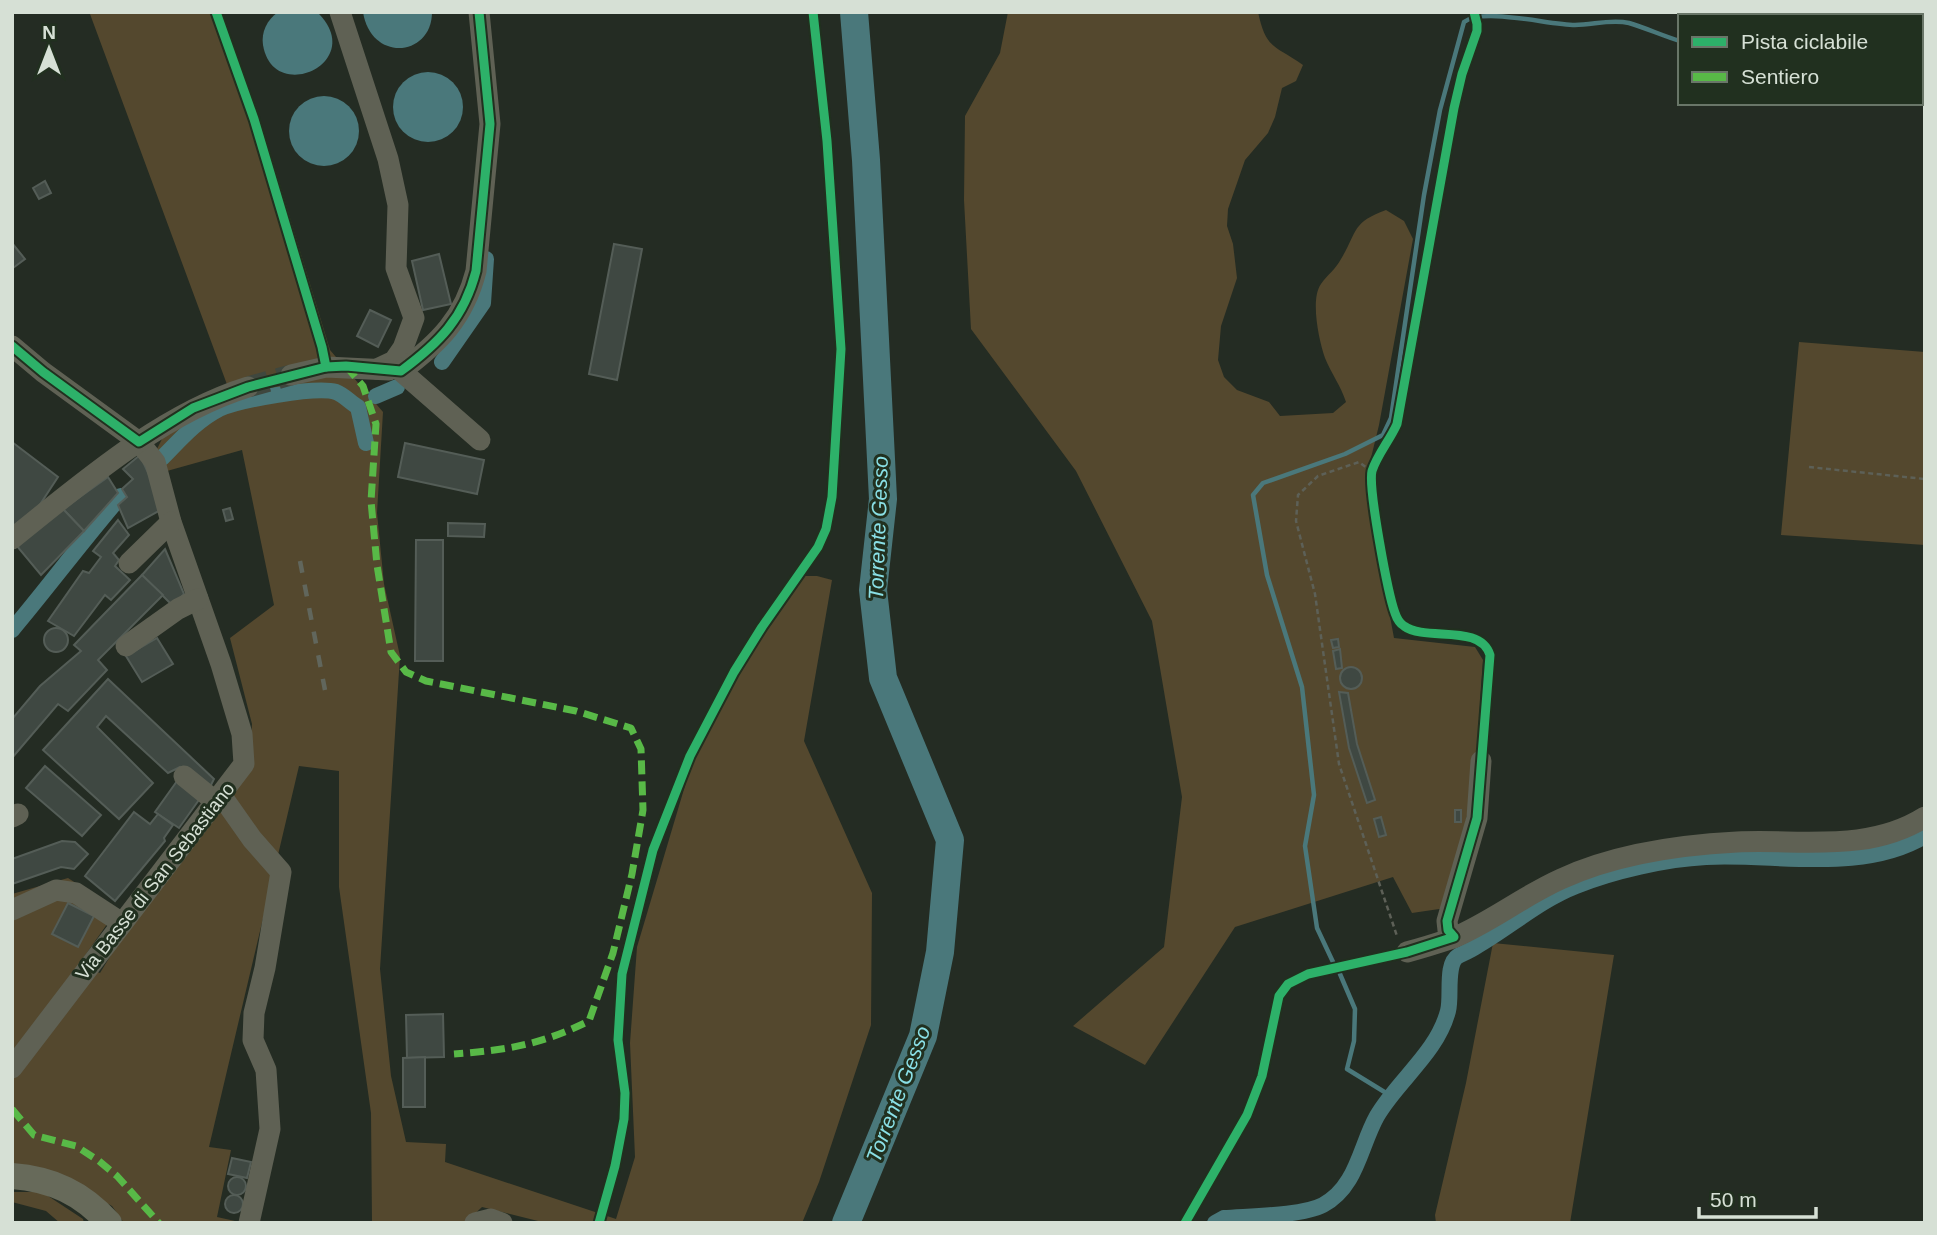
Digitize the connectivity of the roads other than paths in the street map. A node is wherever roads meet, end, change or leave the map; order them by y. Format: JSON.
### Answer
{"nodes":[{"id":1,"x":340,"y":12,"type":"edge"},
{"id":2,"x":479,"y":12,"type":"edge"},
{"id":3,"x":12,"y":346,"type":"edge"},
{"id":4,"x":377,"y":369,"type":"junction"},
{"id":5,"x":401,"y":371,"type":"junction"},
{"id":6,"x":291,"y":375,"type":"tunnel mouth"},
{"id":7,"x":248,"y":387,"type":"tunnel mouth"},
{"id":8,"x":480,"y":440,"type":"dead end"},
{"id":9,"x":139,"y":442,"type":"junction"},
{"id":10,"x":171,"y":522,"type":"junction"},
{"id":11,"x":12,"y":539,"type":"edge"},
{"id":12,"x":129,"y":563,"type":"dead end"},
{"id":13,"x":198,"y":599,"type":"junction"},
{"id":14,"x":126,"y":646,"type":"dead end"},
{"id":15,"x":1481,"y":761,"type":"dead end"},
{"id":16,"x":184,"y":776,"type":"dead end"},
{"id":17,"x":219,"y":798,"type":"junction"},
{"id":18,"x":1925,"y":817,"type":"edge"},
{"id":19,"x":12,"y":910,"type":"edge"},
{"id":20,"x":122,"y":923,"type":"junction"},
{"id":21,"x":1454,"y":937,"type":"junction"},
{"id":22,"x":1403,"y":946,"type":"road end"},
{"id":23,"x":12,"y":1068,"type":"edge"},
{"id":24,"x":12,"y":1176,"type":"edge"},
{"id":25,"x":109,"y":1223,"type":"edge"},
{"id":26,"x":249,"y":1223,"type":"edge"},
{"id":27,"x":475,"y":1223,"type":"edge"},
{"id":28,"x":502,"y":1223,"type":"edge"}],
"edges":[{"from":1,"to":4,"type":"street"},
{"from":2,"to":5,"type":"street"},
{"from":3,"to":9,"type":"street","name":"Via Basse di San Sebastiano"},
{"from":4,"to":5,"type":"street"},
{"from":4,"to":6,"type":"street"},
{"from":5,"to":8,"type":"street"},
{"from":7,"to":9,"type":"street"},
{"from":9,"to":10,"type":"street","name":"Via Basse di San Sebastiano"},
{"from":9,"to":11,"type":"street"},
{"from":10,"to":12,"type":"street"},
{"from":10,"to":13,"type":"street","name":"Via Basse di San Sebastiano"},
{"from":13,"to":14,"type":"street"},
{"from":13,"to":17,"type":"street","name":"Via Basse di San Sebastiano"},
{"from":15,"to":21,"type":"street"},
{"from":16,"to":17,"type":"street"},
{"from":17,"to":20,"type":"street","name":"Via Basse di San Sebastiano"},
{"from":17,"to":26,"type":"street"},
{"from":18,"to":21,"type":"street"},
{"from":19,"to":20,"type":"street"},
{"from":20,"to":23,"type":"street","name":"Via Basse di San Sebastiano"},
{"from":21,"to":22,"type":"street"},
{"from":24,"to":25,"type":"main road"},
{"from":27,"to":28,"type":"street"}]}
